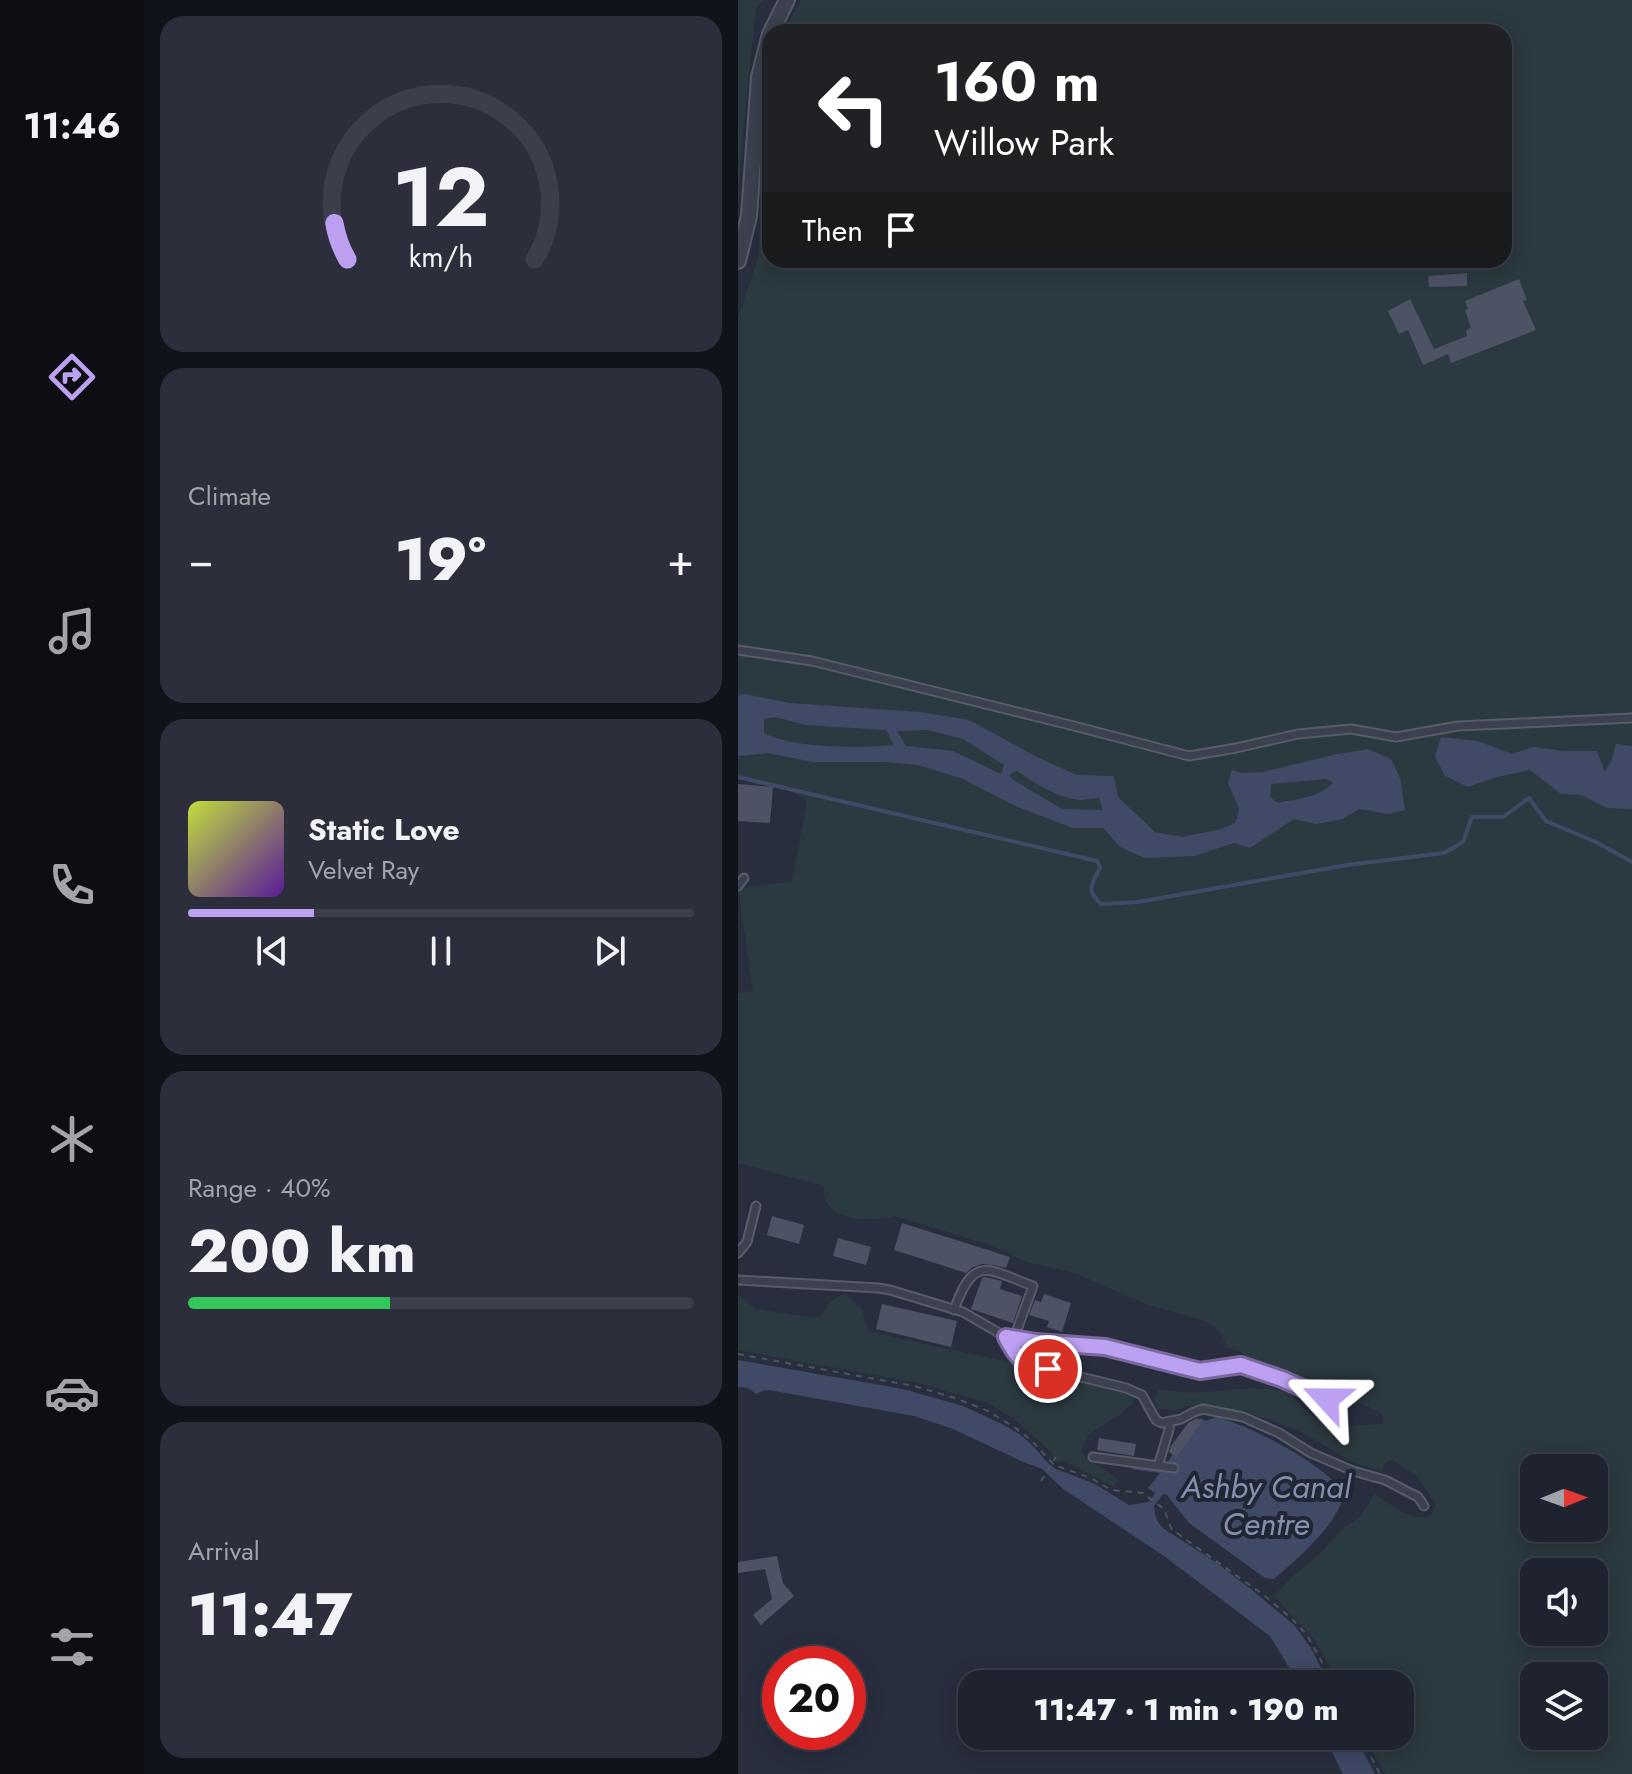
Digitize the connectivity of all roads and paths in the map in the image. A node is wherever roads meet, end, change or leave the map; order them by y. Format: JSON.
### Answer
{"nodes":[{"id":1,"x":787,"y":0,"type":"edge"},
{"id":2,"x":775,"y":24,"type":"edge"},
{"id":3,"x":762,"y":65,"type":"edge"},
{"id":4,"x":738,"y":261,"type":"edge"},
{"id":5,"x":738,"y":650,"type":"edge"},
{"id":6,"x":1632,"y":718,"type":"edge"},
{"id":7,"x":744,"y":878,"type":"dead end"},
{"id":8,"x":738,"y":886,"type":"edge"},
{"id":9,"x":756,"y":1206,"type":"dead end"},
{"id":10,"x":738,"y":1253,"type":"edge"},
{"id":11,"x":738,"y":1280,"type":"edge"},
{"id":12,"x":954,"y":1310,"type":"junction"},
{"id":13,"x":1010,"y":1337,"type":"junction"},
{"id":14,"x":738,"y":1354,"type":"edge"},
{"id":15,"x":1327,"y":1399,"type":"dead end"},
{"id":16,"x":1170,"y":1421,"type":"junction"},
{"id":17,"x":1056,"y":1457,"type":"dead end"},
{"id":18,"x":1093,"y":1457,"type":"dead end"},
{"id":19,"x":1158,"y":1466,"type":"junction"},
{"id":20,"x":1174,"y":1468,"type":"dead end"},
{"id":21,"x":1041,"y":1481,"type":"dead end"},
{"id":22,"x":1424,"y":1506,"type":"dead end"},
{"id":23,"x":1326,"y":1670,"type":"edge"},
{"id":24,"x":1367,"y":1750,"type":"edge"},
{"id":25,"x":1380,"y":1774,"type":"edge"}],
"edges":[{"from":1,"to":2,"type":"street"},
{"from":3,"to":4,"type":"street"},
{"from":5,"to":6,"type":"lane"},
{"from":7,"to":8,"type":"lane"},
{"from":9,"to":10,"type":"lane"},
{"from":11,"to":12,"type":"lane"},
{"from":12,"to":13,"type":"lane"},
{"from":12,"to":13,"type":"lane"},
{"from":13,"to":15,"type":"lane"},
{"from":13,"to":16,"type":"lane"},
{"from":14,"to":23,"type":"path"},
{"from":16,"to":19,"type":"lane"},
{"from":16,"to":22,"type":"lane"},
{"from":17,"to":21,"type":"path","bridge":true},
{"from":18,"to":19,"type":"lane"},
{"from":19,"to":20,"type":"lane"},
{"from":24,"to":25,"type":"path"}]}
